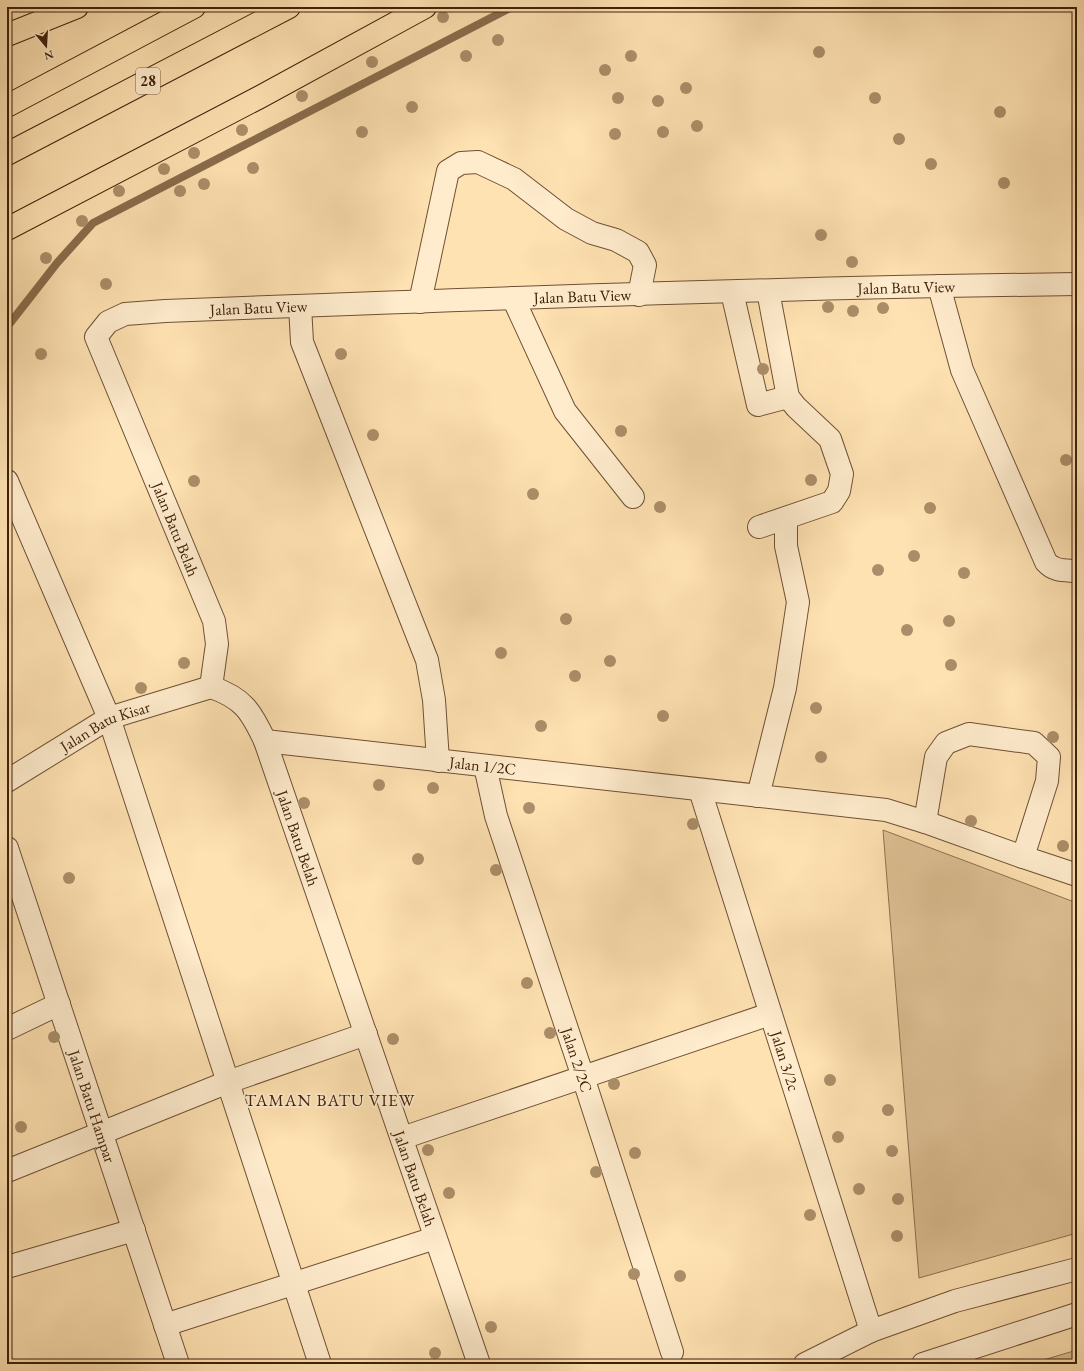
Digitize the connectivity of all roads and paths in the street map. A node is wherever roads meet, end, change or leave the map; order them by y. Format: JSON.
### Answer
{"nodes":[{"id":1,"x":77,"y":7,"type":"edge"},
{"id":2,"x":194,"y":7,"type":"edge"},
{"id":3,"x":289,"y":7,"type":"edge"},
{"id":4,"x":425,"y":7,"type":"edge"},
{"id":5,"x":7,"y":35,"type":"edge"},
{"id":6,"x":7,"y":106,"type":"edge"},
{"id":7,"x":7,"y":154,"type":"edge"},
{"id":8,"x":8,"y":229,"type":"edge"},
{"id":9,"x":1077,"y":284,"type":"edge"},
{"id":10,"x":939,"y":286,"type":"junction"},
{"id":11,"x":768,"y":291,"type":"junction"},
{"id":12,"x":732,"y":292,"type":"junction"},
{"id":13,"x":640,"y":295,"type":"junction"},
{"id":14,"x":512,"y":298,"type":"junction"},
{"id":15,"x":420,"y":302,"type":"junction"},
{"id":16,"x":300,"y":306,"type":"junction"},
{"id":17,"x":96,"y":337,"type":"joint"},
{"id":18,"x":788,"y":397,"type":"junction"},
{"id":19,"x":7,"y":481,"type":"edge"},
{"id":20,"x":633,"y":497,"type":"dead end"},
{"id":21,"x":786,"y":519,"type":"junction"},
{"id":22,"x":759,"y":527,"type":"dead end"},
{"id":23,"x":1077,"y":571,"type":"edge"},
{"id":24,"x":211,"y":687,"type":"junction"},
{"id":25,"x":109,"y":718,"type":"junction"},
{"id":26,"x":266,"y":741,"type":"junction"},
{"id":27,"x":438,"y":761,"type":"junction"},
{"id":28,"x":485,"y":766,"type":"junction"},
{"id":29,"x":7,"y":781,"type":"edge"},
{"id":30,"x":700,"y":790,"type":"junction"},
{"id":31,"x":758,"y":796,"type":"junction"},
{"id":32,"x":925,"y":822,"type":"junction"},
{"id":33,"x":7,"y":848,"type":"edge"},
{"id":34,"x":1023,"y":857,"type":"junction"},
{"id":35,"x":1077,"y":875,"type":"edge"},
{"id":36,"x":59,"y":1004,"type":"junction"},
{"id":37,"x":770,"y":1014,"type":"junction"},
{"id":38,"x":7,"y":1029,"type":"edge"},
{"id":39,"x":366,"y":1034,"type":"junction"},
{"id":40,"x":583,"y":1077,"type":"junction"},
{"id":41,"x":228,"y":1082,"type":"junction"},
{"id":42,"x":102,"y":1133,"type":"junction"},
{"id":43,"x":402,"y":1138,"type":"junction"},
{"id":44,"x":7,"y":1171,"type":"edge"},
{"id":45,"x":134,"y":1230,"type":"junction"},
{"id":46,"x":435,"y":1238,"type":"junction"},
{"id":47,"x":7,"y":1267,"type":"edge"},
{"id":48,"x":1077,"y":1268,"type":"edge"},
{"id":49,"x":294,"y":1282,"type":"junction"},
{"id":50,"x":1077,"y":1314,"type":"edge"},
{"id":51,"x":165,"y":1325,"type":"junction"},
{"id":52,"x":871,"y":1331,"type":"junction"},
{"id":53,"x":672,"y":1352,"type":"dead end"},
{"id":54,"x":178,"y":1364,"type":"edge"},
{"id":55,"x":320,"y":1364,"type":"edge"},
{"id":56,"x":478,"y":1364,"type":"edge"},
{"id":57,"x":805,"y":1364,"type":"edge"},
{"id":58,"x":923,"y":1364,"type":"edge"}],
"edges":[{"from":1,"to":5,"type":"highway"},
{"from":2,"to":6,"type":"highway"},
{"from":3,"to":7,"type":"highway","number":"28"},
{"from":4,"to":8,"type":"highway"},
{"from":9,"to":10,"type":"street","name":"Jalan Batu View"},
{"from":10,"to":11,"type":"street","name":"Jalan Batu View"},
{"from":10,"to":23,"type":"street"},
{"from":11,"to":12,"type":"street","name":"Jalan Batu View"},
{"from":11,"to":18,"type":"street"},
{"from":12,"to":13,"type":"street","name":"Jalan Batu View"},
{"from":12,"to":18,"type":"street"},
{"from":13,"to":14,"type":"street","name":"Jalan Batu View"},
{"from":13,"to":15,"type":"street"},
{"from":14,"to":15,"type":"street","name":"Jalan Batu View"},
{"from":14,"to":20,"type":"street"},
{"from":15,"to":16,"type":"street","name":"Jalan Batu View"},
{"from":16,"to":17,"type":"street","name":"Jalan Batu View"},
{"from":16,"to":27,"type":"street"},
{"from":17,"to":24,"type":"street","name":"Jalan Batu Belah"},
{"from":18,"to":21,"type":"street"},
{"from":19,"to":25,"type":"street"},
{"from":21,"to":22,"type":"street"},
{"from":21,"to":31,"type":"street"},
{"from":24,"to":25,"type":"street","name":"Jalan Batu Kisar"},
{"from":24,"to":26,"type":"street","name":"Jalan Batu Belah"},
{"from":25,"to":29,"type":"street","name":"Jalan Batu Kisar"},
{"from":25,"to":41,"type":"street"},
{"from":26,"to":27,"type":"street","name":"Jalan 1/2C"},
{"from":26,"to":39,"type":"street","name":"Jalan Batu Belah"},
{"from":27,"to":28,"type":"street","name":"Jalan 1/2C"},
{"from":28,"to":30,"type":"street","name":"Jalan 1/2C"},
{"from":28,"to":40,"type":"street","name":"Jalan 2/2C"},
{"from":30,"to":31,"type":"street","name":"Jalan 1/2C"},
{"from":30,"to":37,"type":"street","name":"Jalan 3/2c"},
{"from":31,"to":32,"type":"street","name":"Jalan 1/2C"},
{"from":32,"to":34,"type":"street"},
{"from":32,"to":34,"type":"street"},
{"from":33,"to":36,"type":"street","name":"Jalan Batu Hampar"},
{"from":34,"to":35,"type":"street"},
{"from":36,"to":38,"type":"street"},
{"from":36,"to":42,"type":"street","name":"Jalan Batu Hampar"},
{"from":37,"to":40,"type":"street"},
{"from":37,"to":52,"type":"street","name":"Jalan 3/2c"},
{"from":39,"to":41,"type":"street"},
{"from":39,"to":43,"type":"street","name":"Jalan Batu Belah"},
{"from":40,"to":43,"type":"street"},
{"from":40,"to":53,"type":"street","name":"Jalan 2/2C"},
{"from":41,"to":42,"type":"street"},
{"from":41,"to":49,"type":"street"},
{"from":42,"to":44,"type":"street"},
{"from":42,"to":45,"type":"street","name":"Jalan Batu Hampar"},
{"from":43,"to":46,"type":"street","name":"Jalan Batu Belah"},
{"from":45,"to":47,"type":"street"},
{"from":45,"to":51,"type":"street","name":"Jalan Batu Hampar"},
{"from":46,"to":49,"type":"street"},
{"from":46,"to":56,"type":"street","name":"Jalan Batu Belah"},
{"from":48,"to":52,"type":"street"},
{"from":49,"to":51,"type":"street"},
{"from":49,"to":55,"type":"street"},
{"from":50,"to":58,"type":"street"},
{"from":51,"to":54,"type":"street","name":"Jalan Batu Hampar"},
{"from":52,"to":57,"type":"street"}]}
